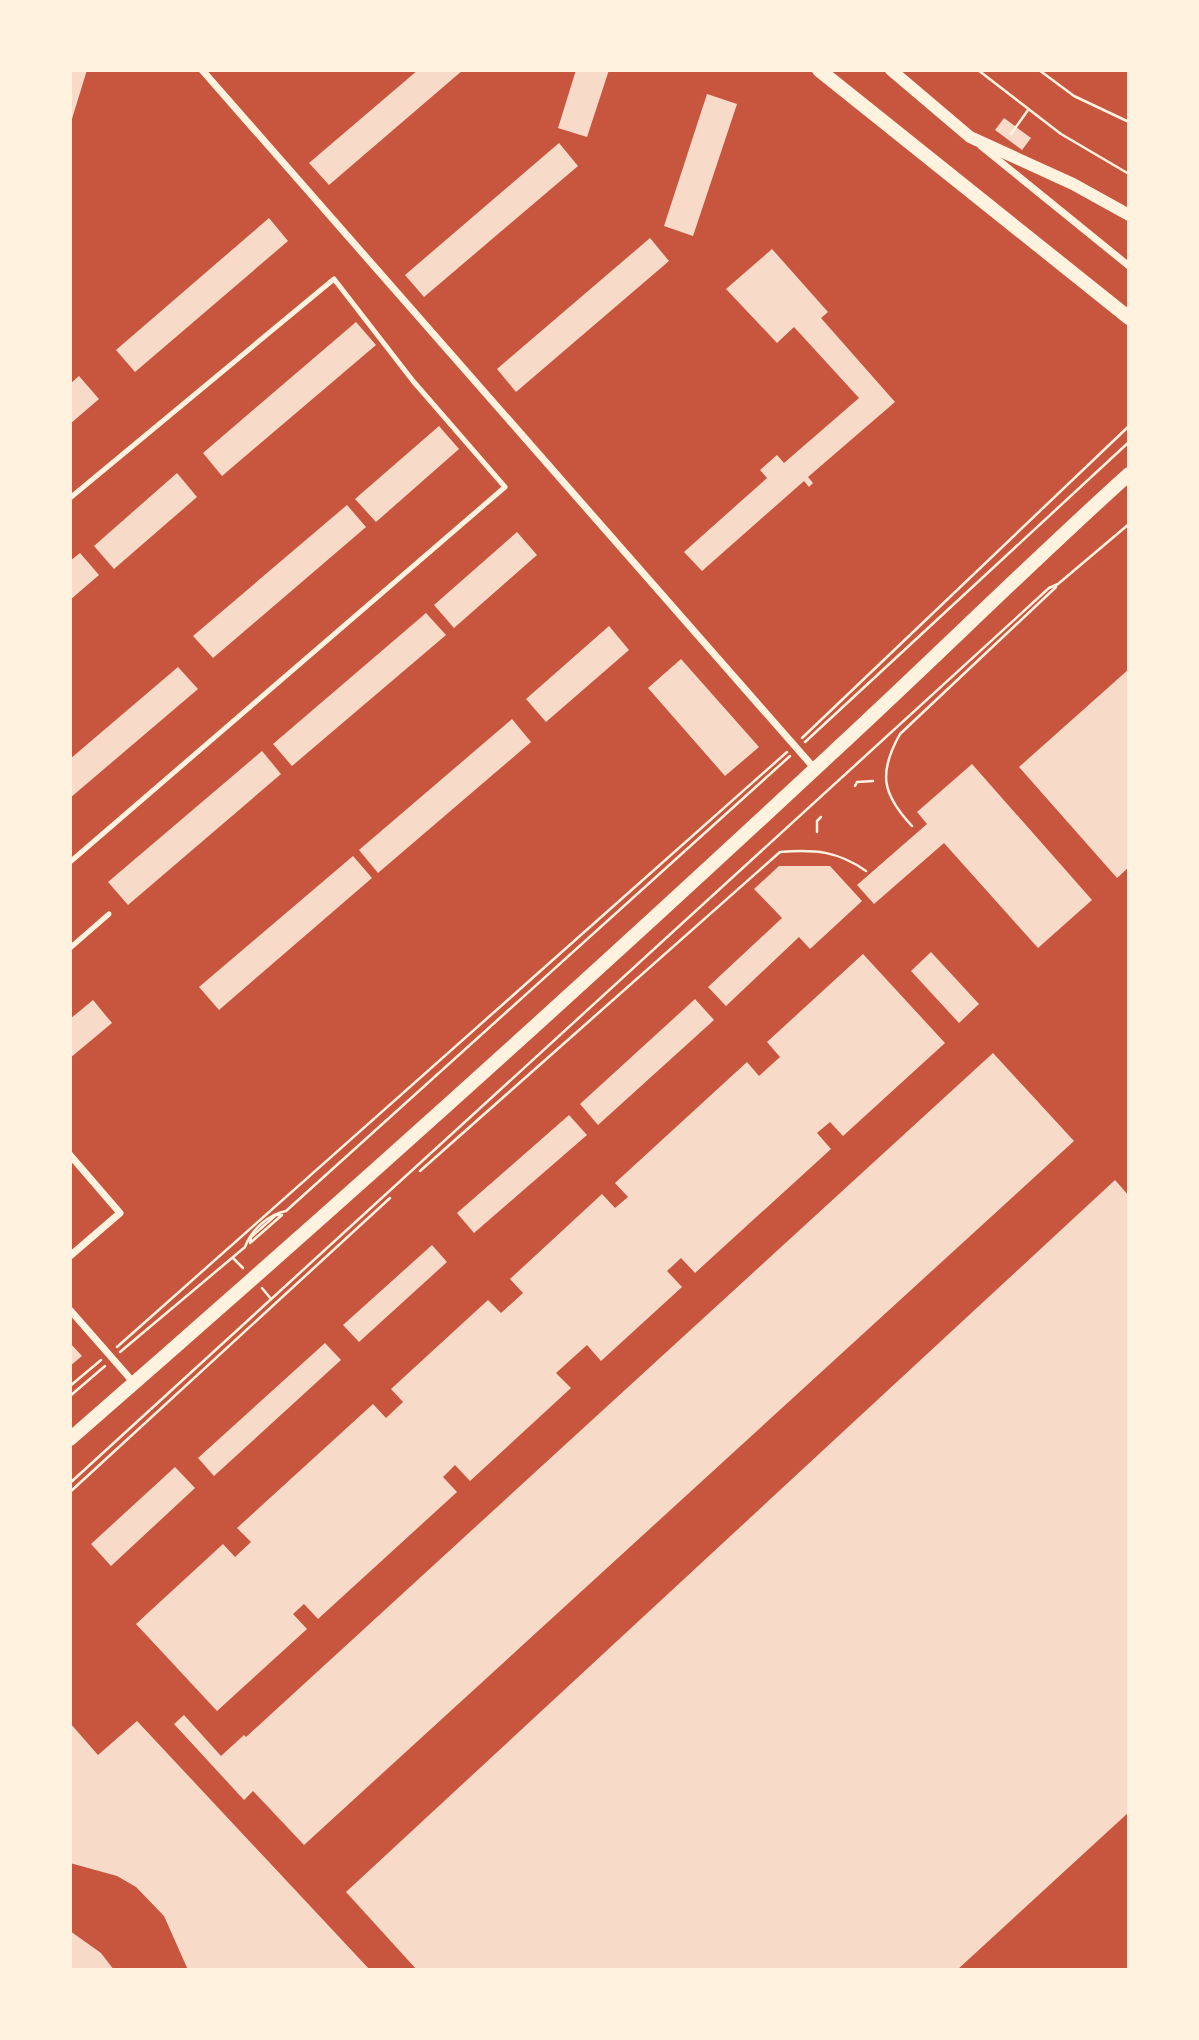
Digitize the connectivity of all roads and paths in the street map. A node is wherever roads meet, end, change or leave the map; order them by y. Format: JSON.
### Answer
{"nodes":[{"id":1,"x":202,"y":70,"type":"edge"},
{"id":2,"x":819,"y":70,"type":"edge"},
{"id":3,"x":891,"y":70,"type":"edge"},
{"id":4,"x":978,"y":70,"type":"edge"},
{"id":5,"x":1039,"y":70,"type":"edge"},
{"id":6,"x":1028,"y":110,"type":"junction"},
{"id":7,"x":1129,"y":122,"type":"edge"},
{"id":8,"x":1011,"y":134,"type":"dead end"},
{"id":9,"x":970,"y":137,"type":"junction"},
{"id":10,"x":1129,"y":174,"type":"edge"},
{"id":11,"x":1129,"y":215,"type":"edge"},
{"id":12,"x":1129,"y":267,"type":"edge"},
{"id":13,"x":1129,"y":318,"type":"edge"},
{"id":14,"x":1129,"y":426,"type":"edge"},
{"id":15,"x":1129,"y":442,"type":"edge"},
{"id":16,"x":1129,"y":474,"type":"edge"},
{"id":17,"x":70,"y":498,"type":"edge"},
{"id":18,"x":1129,"y":524,"type":"edge"},
{"id":19,"x":1058,"y":584,"type":"junction"},
{"id":20,"x":796,"y":747,"type":"junction"},
{"id":21,"x":815,"y":769,"type":"junction"},
{"id":22,"x":873,"y":781,"type":"dead end"},
{"id":23,"x":855,"y":786,"type":"dead end"},
{"id":24,"x":821,"y":817,"type":"dead end"},
{"id":25,"x":912,"y":826,"type":"dead end"},
{"id":26,"x":817,"y":832,"type":"dead end"},
{"id":27,"x":70,"y":862,"type":"edge"},
{"id":28,"x":866,"y":871,"type":"dead end"},
{"id":29,"x":109,"y":914,"type":"dead end"},
{"id":30,"x":70,"y":948,"type":"edge"},
{"id":31,"x":70,"y":1155,"type":"edge"},
{"id":32,"x":420,"y":1171,"type":"dead end"},
{"id":33,"x":390,"y":1198,"type":"dead end"},
{"id":34,"x":262,"y":1229,"type":"joint"},
{"id":35,"x":70,"y":1256,"type":"edge"},
{"id":36,"x":70,"y":1310,"type":"edge"},
{"id":37,"x":111,"y":1356,"type":"junction"},
{"id":38,"x":134,"y":1383,"type":"junction"},
{"id":39,"x":70,"y":1387,"type":"edge"},
{"id":40,"x":70,"y":1396,"type":"edge"},
{"id":41,"x":70,"y":1439,"type":"edge"},
{"id":42,"x":70,"y":1483,"type":"edge"},
{"id":43,"x":70,"y":1492,"type":"edge"}],
"edges":[{"from":1,"to":20,"type":"street"},
{"from":2,"to":13,"type":"main road"},
{"from":3,"to":9,"type":"street"},
{"from":4,"to":6,"type":"path"},
{"from":5,"to":7,"type":"path"},
{"from":6,"to":8,"type":"path"},
{"from":6,"to":10,"type":"path"},
{"from":9,"to":11,"type":"street"},
{"from":9,"to":12,"type":"street"},
{"from":14,"to":20,"type":"path"},
{"from":15,"to":20,"type":"path"},
{"from":16,"to":21,"type":"main road"},
{"from":17,"to":27,"type":"lane"},
{"from":18,"to":19,"type":"path"},
{"from":19,"to":25,"type":"path"},
{"from":19,"to":42,"type":"path"},
{"from":20,"to":21,"type":"street"},
{"from":20,"to":37,"type":"path"},
{"from":20,"to":37,"type":"path"},
{"from":21,"to":38,"type":"main road"},
{"from":22,"to":23,"type":"path"},
{"from":24,"to":26,"type":"path"},
{"from":28,"to":32,"type":"path"},
{"from":29,"to":30,"type":"lane"},
{"from":31,"to":35,"type":"street"},
{"from":33,"to":43,"type":"path"},
{"from":34,"to":34,"type":"path"},
{"from":36,"to":37,"type":"street"},
{"from":37,"to":38,"type":"street"},
{"from":37,"to":39,"type":"path"},
{"from":37,"to":40,"type":"path"},
{"from":38,"to":41,"type":"main road"}]}
